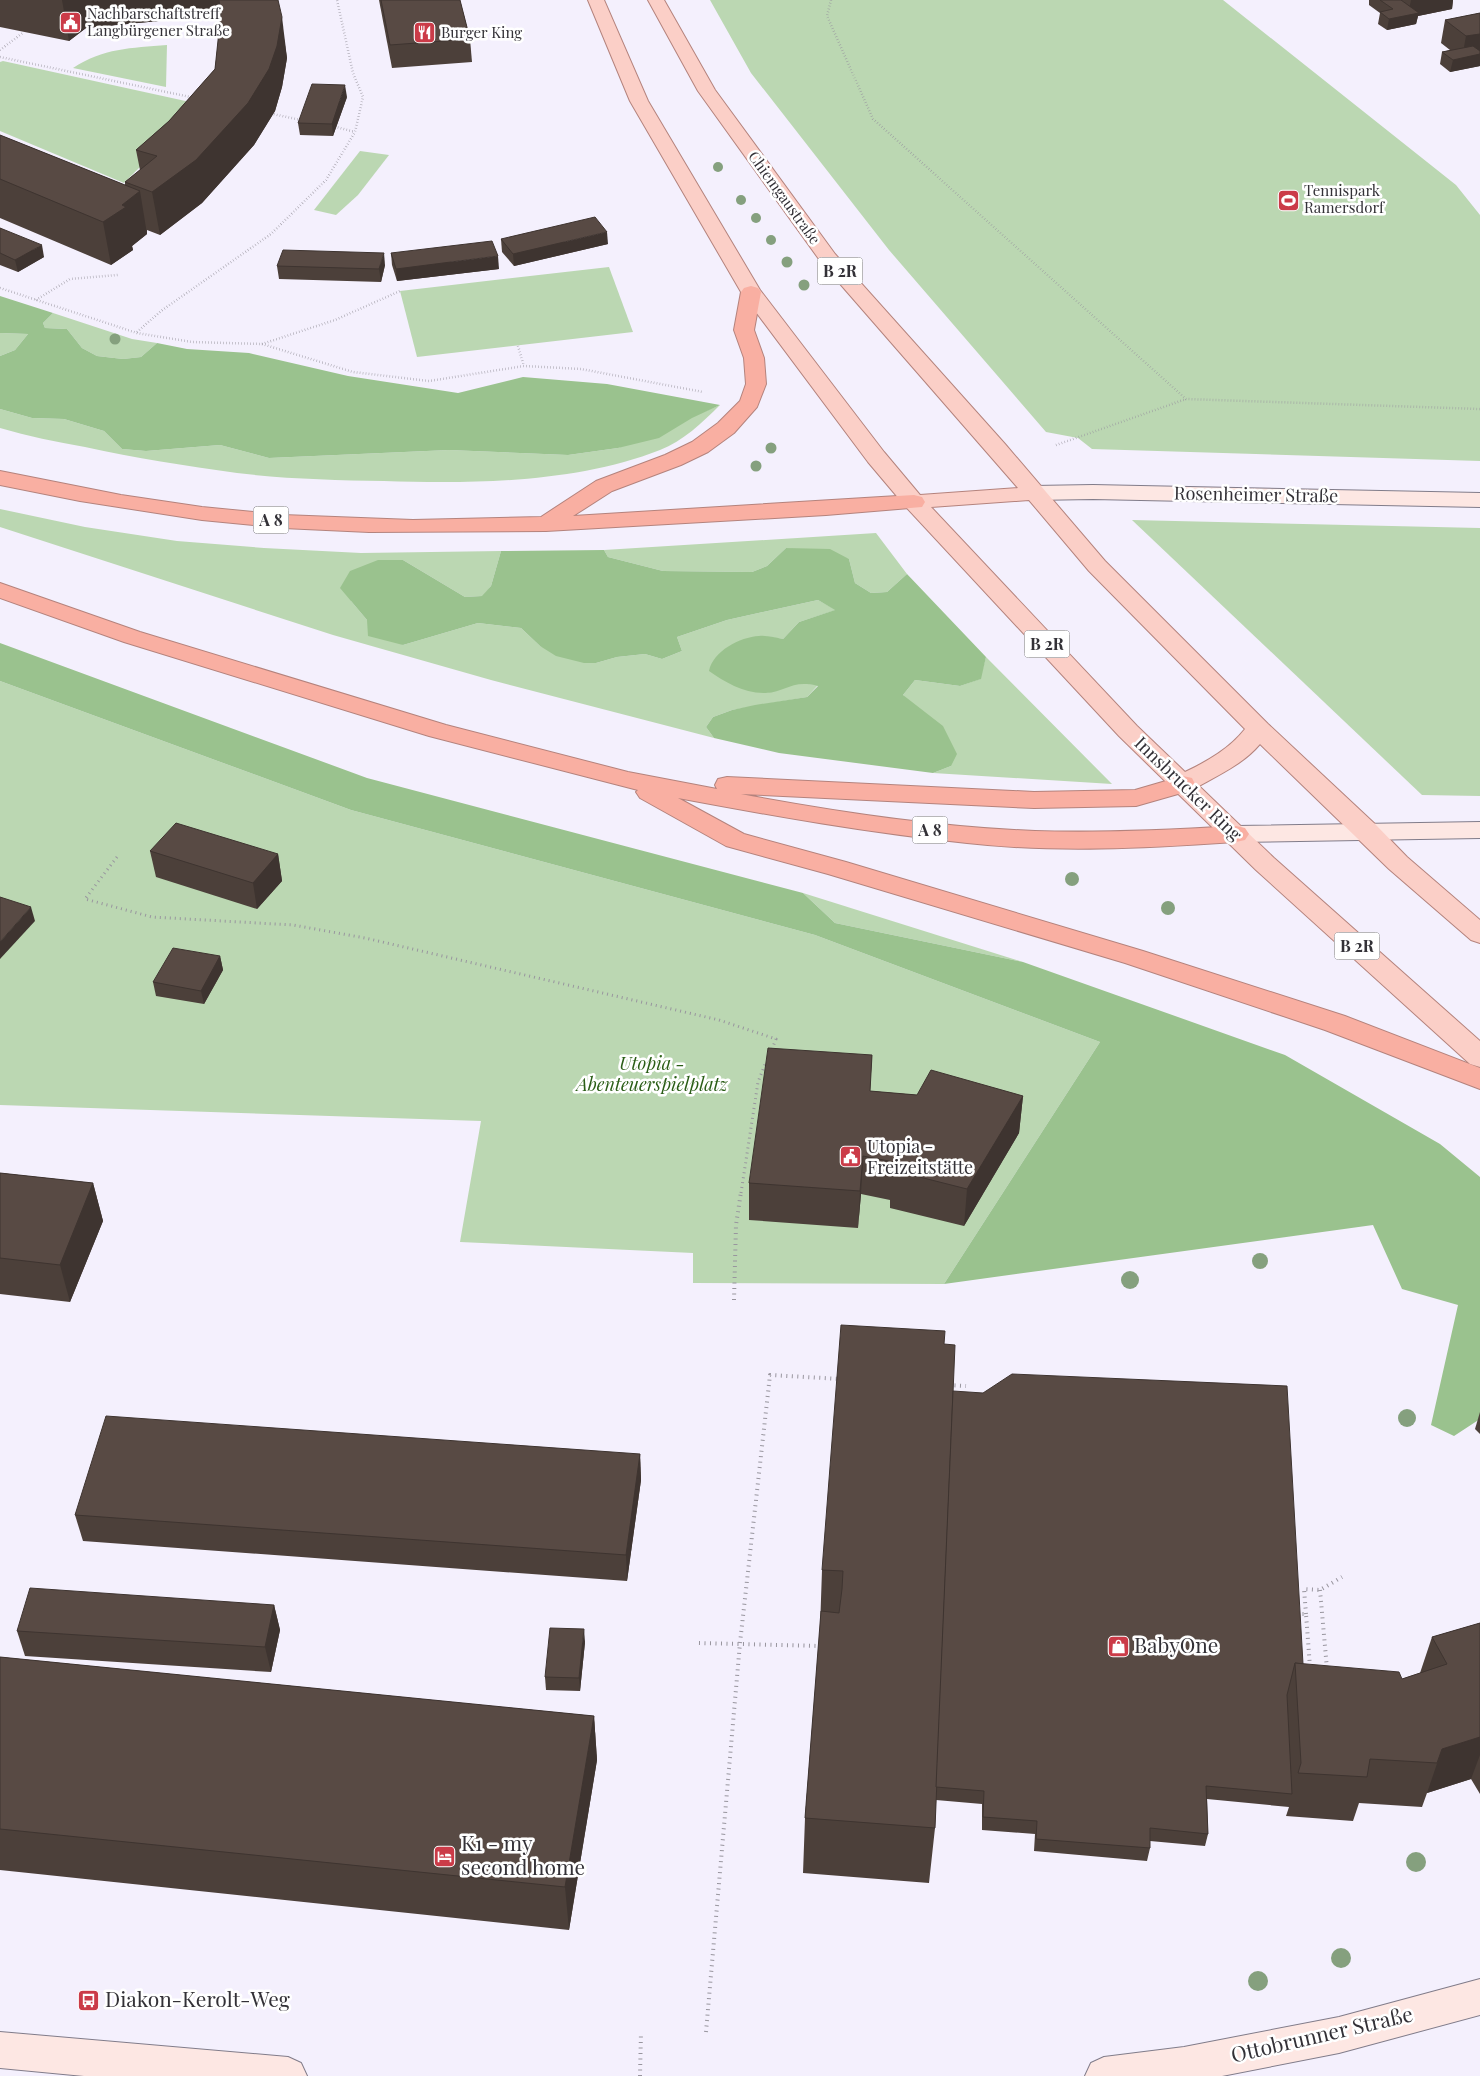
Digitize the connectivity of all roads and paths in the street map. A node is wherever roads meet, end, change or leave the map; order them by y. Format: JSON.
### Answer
{"nodes":[{"id":1,"x":336,"y":0,"type":"edge"},
{"id":2,"x":596,"y":0,"type":"edge"},
{"id":3,"x":656,"y":0,"type":"edge"},
{"id":4,"x":831,"y":0,"type":"edge"},
{"id":5,"x":24,"y":32,"type":"dead end"},
{"id":6,"x":0,"y":50,"type":"edge"},
{"id":7,"x":0,"y":57,"type":"edge"},
{"id":8,"x":200,"y":99,"type":"edge"},
{"id":9,"x":267,"y":113,"type":"edge"},
{"id":10,"x":306,"y":121,"type":"edge"},
{"id":11,"x":325,"y":125,"type":"edge"},
{"id":12,"x":356,"y":132,"type":"junction"},
{"id":13,"x":118,"y":275,"type":"dead end"},
{"id":14,"x":0,"y":288,"type":"edge"},
{"id":15,"x":400,"y":291,"type":"dead end"},
{"id":16,"x":751,"y":292,"type":"junction"},
{"id":17,"x":36,"y":300,"type":"junction"},
{"id":18,"x":136,"y":333,"type":"junction"},
{"id":19,"x":262,"y":344,"type":"junction"},
{"id":20,"x":518,"y":346,"type":"dead end"},
{"id":21,"x":524,"y":366,"type":"junction"},
{"id":22,"x":704,"y":392,"type":"dead end"},
{"id":23,"x":1186,"y":399,"type":"junction"},
{"id":24,"x":1480,"y":408,"type":"edge"},
{"id":25,"x":1056,"y":445,"type":"dead end"},
{"id":26,"x":0,"y":478,"type":"edge"},
{"id":27,"x":1033,"y":493,"type":"junction"},
{"id":28,"x":1480,"y":500,"type":"edge"},
{"id":29,"x":914,"y":502,"type":"junction"},
{"id":30,"x":545,"y":525,"type":"junction"},
{"id":31,"x":0,"y":590,"type":"edge"},
{"id":32,"x":1259,"y":728,"type":"junction"},
{"id":33,"x":628,"y":780,"type":"junction"},
{"id":34,"x":1183,"y":784,"type":"junction"},
{"id":35,"x":1480,"y":830,"type":"edge"},
{"id":36,"x":1367,"y":831,"type":"junction"},
{"id":37,"x":1236,"y":834,"type":"junction"},
{"id":38,"x":117,"y":857,"type":"dead end"},
{"id":39,"x":1480,"y":934,"type":"edge"},
{"id":40,"x":1480,"y":1057,"type":"edge"},
{"id":41,"x":1480,"y":1080,"type":"edge"},
{"id":42,"x":734,"y":1300,"type":"dead end"},
{"id":43,"x":848,"y":1379,"type":"edge"},
{"id":44,"x":946,"y":1385,"type":"edge"},
{"id":45,"x":966,"y":1386,"type":"dead end"},
{"id":46,"x":1342,"y":1577,"type":"dead end"},
{"id":47,"x":1320,"y":1590,"type":"junction"},
{"id":48,"x":1295,"y":1614,"type":"edge"},
{"id":49,"x":1306,"y":1614,"type":"junction"},
{"id":50,"x":698,"y":1643,"type":"dead end"},
{"id":51,"x":740,"y":1643,"type":"junction"},
{"id":52,"x":820,"y":1646,"type":"edge"},
{"id":53,"x":1310,"y":1670,"type":"edge"},
{"id":54,"x":1327,"y":1678,"type":"edge"},
{"id":55,"x":1480,"y":1997,"type":"edge"},
{"id":56,"x":641,"y":2032,"type":"dead end"},
{"id":57,"x":706,"y":2032,"type":"dead end"},
{"id":58,"x":0,"y":2050,"type":"edge"},
{"id":59,"x":288,"y":2076,"type":"edge"},
{"id":60,"x":640,"y":2076,"type":"edge"},
{"id":61,"x":1104,"y":2076,"type":"edge"}],
"edges":[{"from":1,"to":12,"type":"path"},
{"from":2,"to":16,"type":"main road","number":"B 2R"},
{"from":3,"to":27,"type":"main road","name":"Chiemgaustraße","number":"B 2R"},
{"from":4,"to":23,"type":"path"},
{"from":5,"to":6,"type":"path"},
{"from":7,"to":8,"type":"path"},
{"from":9,"to":10,"type":"path"},
{"from":11,"to":12,"type":"path"},
{"from":12,"to":18,"type":"path"},
{"from":13,"to":17,"type":"path"},
{"from":14,"to":17,"type":"path"},
{"from":15,"to":19,"type":"path"},
{"from":16,"to":29,"type":"main road","number":"B 2R"},
{"from":16,"to":30,"type":"highway"},
{"from":17,"to":18,"type":"path"},
{"from":18,"to":19,"type":"path"},
{"from":19,"to":21,"type":"path"},
{"from":20,"to":21,"type":"path"},
{"from":21,"to":22,"type":"path"},
{"from":23,"to":24,"type":"path"},
{"from":23,"to":25,"type":"path"},
{"from":26,"to":30,"type":"highway","number":"A 8"},
{"from":27,"to":28,"type":"main road","name":"Rosenheimer Straße"},
{"from":27,"to":29,"type":"main road"},
{"from":27,"to":32,"type":"main road","number":"B 2R"},
{"from":29,"to":30,"type":"highway","number":"A 8"},
{"from":29,"to":34,"type":"main road","name":"Innsbrucker Ring","number":"B 2R"},
{"from":31,"to":33,"type":"highway","number":"A 8"},
{"from":32,"to":34,"type":"main road"},
{"from":32,"to":36,"type":"main road","number":"B 2R"},
{"from":33,"to":34,"type":"highway"},
{"from":33,"to":37,"type":"highway","number":"A 8"},
{"from":33,"to":41,"type":"highway"},
{"from":34,"to":37,"type":"main road","name":"Innsbrucker Ring","number":"B 2R"},
{"from":35,"to":36,"type":"main road"},
{"from":36,"to":37,"type":"main road"},
{"from":36,"to":39,"type":"main road","number":"B 2R"},
{"from":37,"to":40,"type":"main road","name":"Innsbrucker Ring","number":"B 2R"},
{"from":38,"to":42,"type":"path"},
{"from":43,"to":51,"type":"path"},
{"from":44,"to":45,"type":"path"},
{"from":46,"to":47,"type":"path"},
{"from":47,"to":49,"type":"path"},
{"from":47,"to":54,"type":"path"},
{"from":48,"to":49,"type":"path"},
{"from":49,"to":53,"type":"path"},
{"from":50,"to":51,"type":"path"},
{"from":51,"to":52,"type":"path"},
{"from":51,"to":57,"type":"path"},
{"from":55,"to":61,"type":"main road","name":"Ottobrunner Straße"},
{"from":56,"to":60,"type":"path"},
{"from":58,"to":59,"type":"main road"}]}
